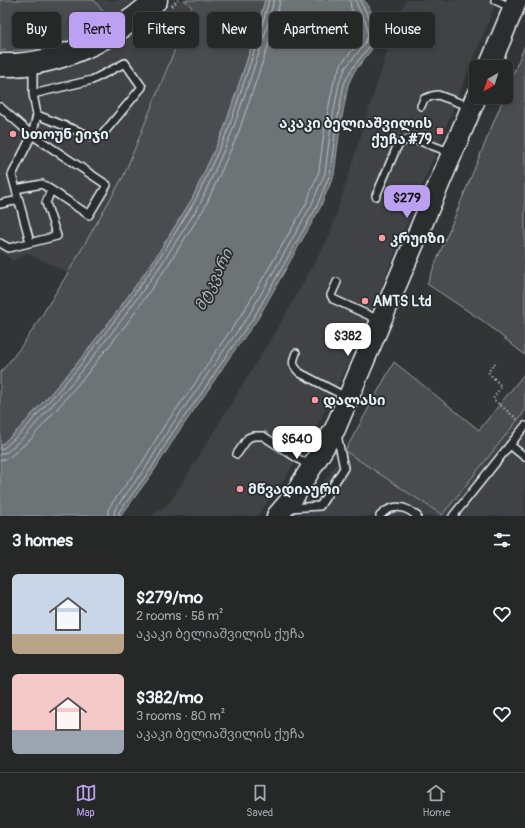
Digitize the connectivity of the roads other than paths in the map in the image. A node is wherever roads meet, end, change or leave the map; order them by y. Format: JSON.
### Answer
{"nodes":[{"id":1,"x":156,"y":0,"type":"edge"},
{"id":2,"x":495,"y":0,"type":"edge"},
{"id":3,"x":516,"y":4,"type":"edge"},
{"id":4,"x":491,"y":60,"type":"edge"},
{"id":5,"x":33,"y":63,"type":"junction"},
{"id":6,"x":0,"y":65,"type":"edge"},
{"id":7,"x":33,"y":94,"type":"junction"},
{"id":8,"x":469,"y":101,"type":"edge"},
{"id":9,"x":473,"y":104,"type":"edge"},
{"id":10,"x":421,"y":106,"type":"dead end"},
{"id":11,"x":0,"y":107,"type":"edge"},
{"id":12,"x":37,"y":115,"type":"junction"},
{"id":13,"x":32,"y":135,"type":"junction"},
{"id":14,"x":452,"y":153,"type":"junction"},
{"id":15,"x":16,"y":189,"type":"junction"},
{"id":16,"x":51,"y":190,"type":"junction"},
{"id":17,"x":376,"y":196,"type":"dead end"},
{"id":18,"x":19,"y":200,"type":"junction"},
{"id":19,"x":0,"y":204,"type":"edge"},
{"id":20,"x":30,"y":242,"type":"junction"},
{"id":21,"x":0,"y":243,"type":"edge"},
{"id":22,"x":337,"y":282,"type":"dead end"},
{"id":23,"x":381,"y":321,"type":"junction"},
{"id":24,"x":296,"y":353,"type":"dead end"},
{"id":25,"x":348,"y":398,"type":"junction"},
{"id":26,"x":525,"y":426,"type":"edge"},
{"id":27,"x":335,"y":429,"type":"junction"},
{"id":28,"x":510,"y":445,"type":"junction"},
{"id":29,"x":237,"y":454,"type":"dead end"},
{"id":30,"x":525,"y":457,"type":"edge"},
{"id":31,"x":311,"y":468,"type":"junction"},
{"id":32,"x":280,"y":512,"type":"edge"},
{"id":33,"x":380,"y":516,"type":"edge"},
{"id":34,"x":417,"y":516,"type":"edge"},
{"id":35,"x":453,"y":516,"type":"edge"}],
"edges":[{"from":1,"to":5,"type":"main road"},
{"from":2,"to":3,"type":"lane"},
{"from":3,"to":4,"type":"main road"},
{"from":5,"to":6,"type":"main road"},
{"from":5,"to":7,"type":"lane"},
{"from":7,"to":12,"type":"lane"},
{"from":7,"to":12,"type":"lane"},
{"from":8,"to":10,"type":"lane"},
{"from":9,"to":14,"type":"main road"},
{"from":11,"to":13,"type":"lane"},
{"from":12,"to":13,"type":"lane"},
{"from":13,"to":15,"type":"lane"},
{"from":13,"to":16,"type":"lane"},
{"from":14,"to":17,"type":"lane"},
{"from":14,"to":23,"type":"main road"},
{"from":15,"to":16,"type":"lane"},
{"from":15,"to":18,"type":"lane"},
{"from":16,"to":20,"type":"lane"},
{"from":18,"to":19,"type":"lane"},
{"from":18,"to":20,"type":"lane"},
{"from":20,"to":21,"type":"lane"},
{"from":22,"to":23,"type":"lane"},
{"from":23,"to":25,"type":"main road"},
{"from":24,"to":25,"type":"lane"},
{"from":25,"to":27,"type":"main road"},
{"from":26,"to":28,"type":"lane"},
{"from":27,"to":31,"type":"main road"},
{"from":27,"to":32,"type":"lane"},
{"from":28,"to":30,"type":"lane"},
{"from":28,"to":35,"type":"lane"},
{"from":29,"to":31,"type":"lane"},
{"from":31,"to":32,"type":"main road"},
{"from":33,"to":34,"type":"lane"}]}
